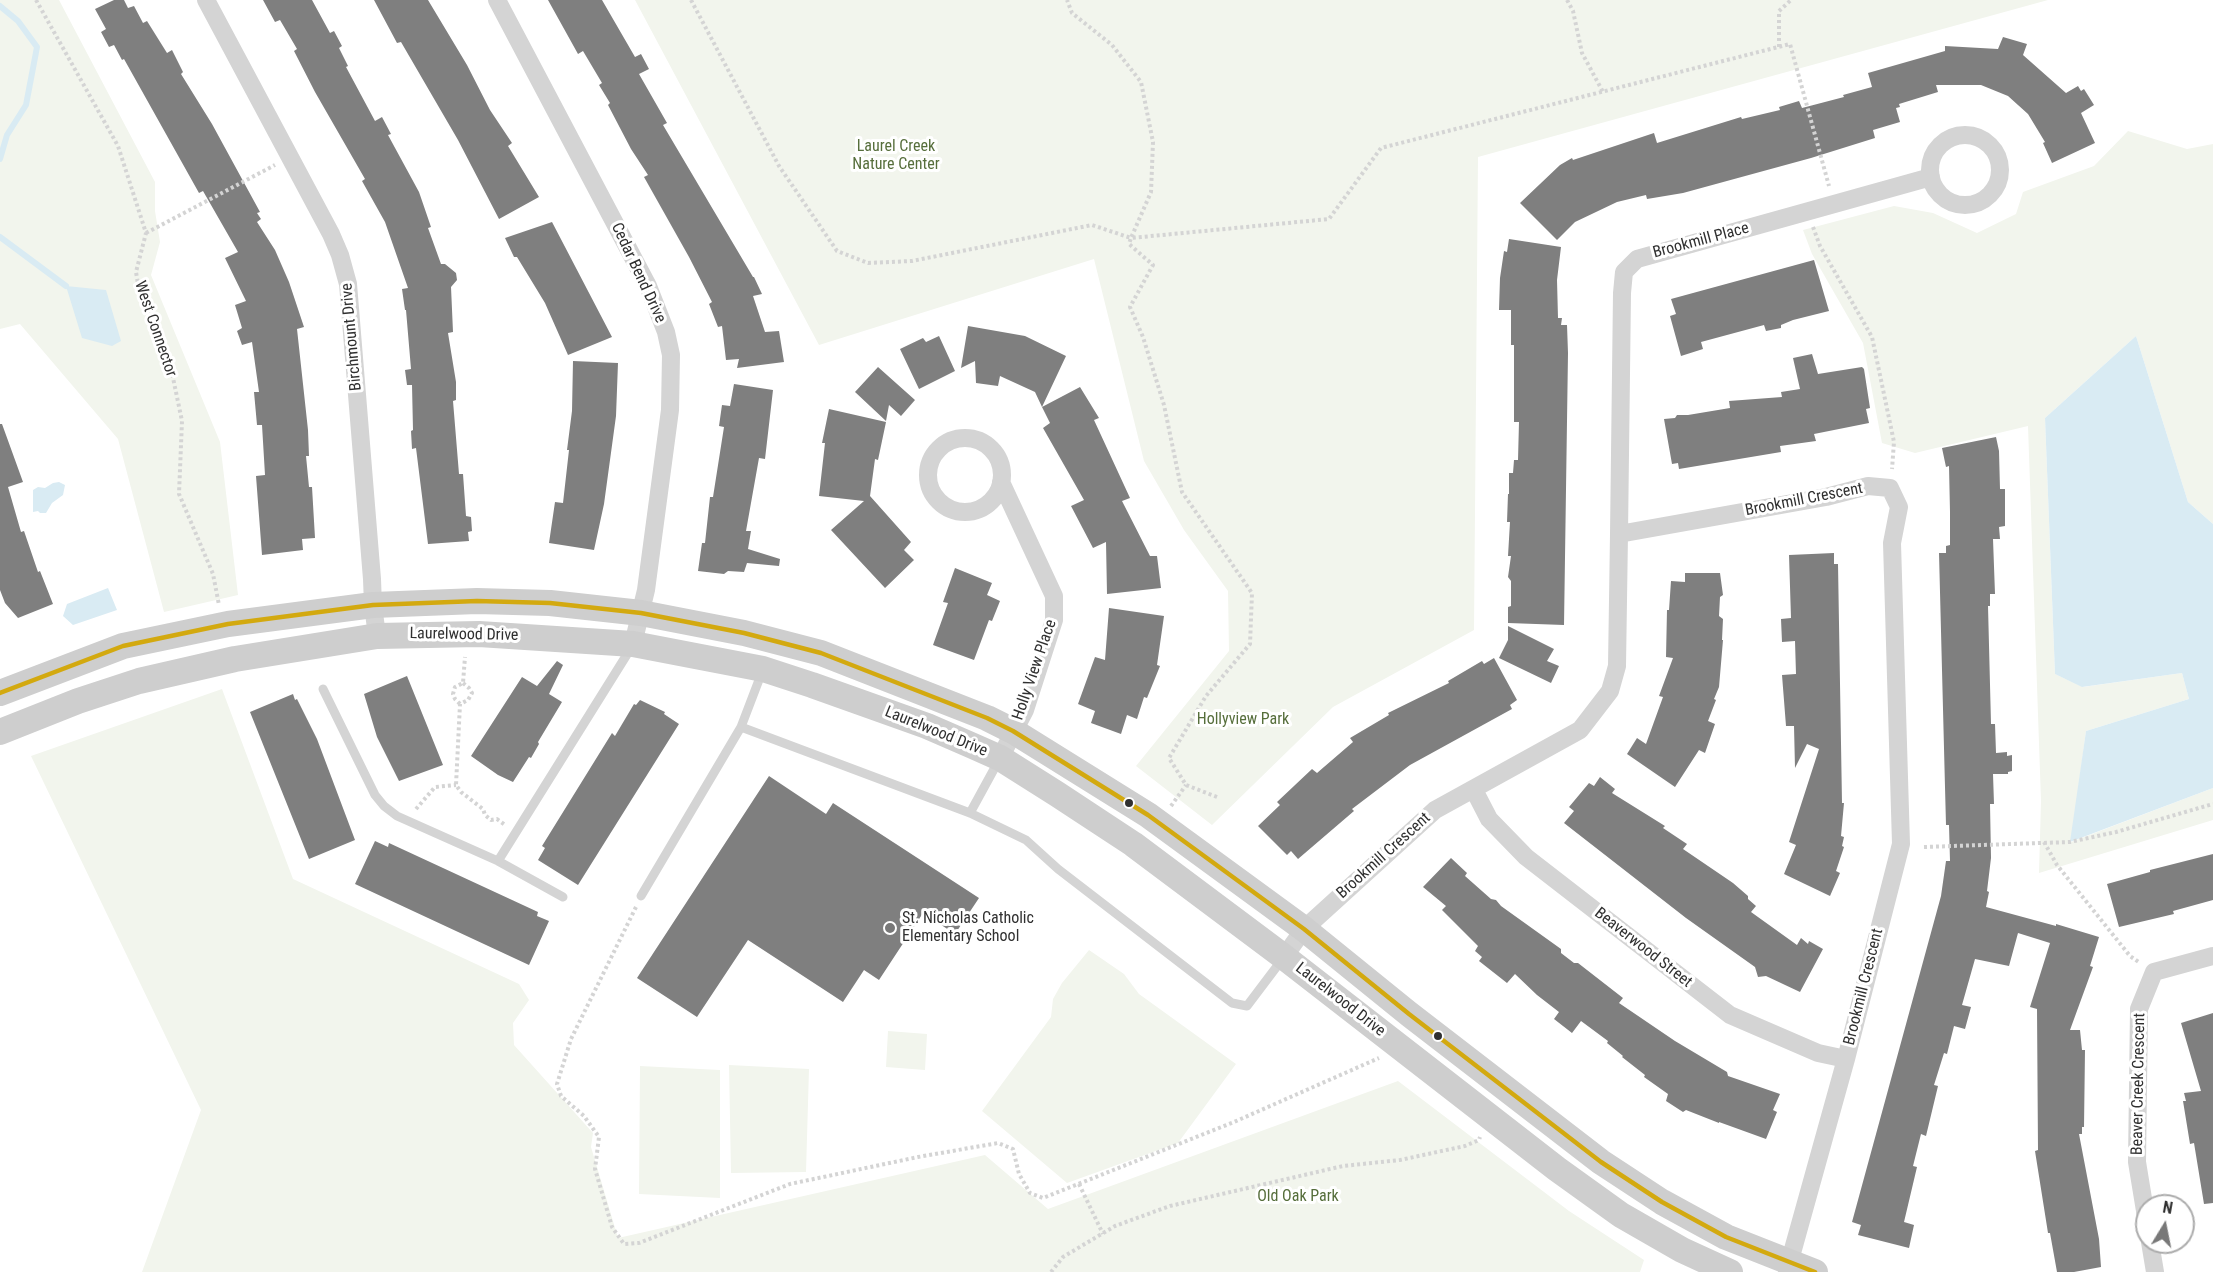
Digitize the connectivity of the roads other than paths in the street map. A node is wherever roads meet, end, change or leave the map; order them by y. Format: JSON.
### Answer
{"nodes":[{"id":1,"x":206,"y":0,"type":"edge"},
{"id":2,"x":497,"y":0,"type":"edge"},
{"id":3,"x":1931,"y":177,"type":"dead end"},
{"id":4,"x":1001,"y":482,"type":"junction"},
{"id":5,"x":1619,"y":534,"type":"junction"},
{"id":6,"x":373,"y":605,"type":"junction"},
{"id":7,"x":641,"y":614,"type":"junction"},
{"id":8,"x":377,"y":636,"type":"junction"},
{"id":9,"x":633,"y":644,"type":"junction"},
{"id":10,"x":763,"y":669,"type":"junction"},
{"id":11,"x":323,"y":689,"type":"dead end"},
{"id":12,"x":0,"y":693,"type":"edge"},
{"id":13,"x":741,"y":727,"type":"junction"},
{"id":14,"x":1013,"y":731,"type":"junction"},
{"id":15,"x":0,"y":732,"type":"edge"},
{"id":16,"x":1000,"y":758,"type":"junction"},
{"id":17,"x":1474,"y":790,"type":"junction"},
{"id":18,"x":970,"y":813,"type":"junction"},
{"id":19,"x":498,"y":861,"type":"junction"},
{"id":20,"x":641,"y":896,"type":"road end"},
{"id":21,"x":563,"y":897,"type":"dead end"},
{"id":22,"x":1304,"y":929,"type":"junction"},
{"id":23,"x":2213,"y":956,"type":"edge"},
{"id":24,"x":1284,"y":957,"type":"junction"},
{"id":25,"x":1846,"y":1059,"type":"junction"},
{"id":26,"x":2142,"y":1194,"type":"edge"},
{"id":27,"x":2152,"y":1254,"type":"edge"},
{"id":28,"x":1788,"y":1268,"type":"edge"},
{"id":29,"x":1730,"y":1272,"type":"edge"},
{"id":30,"x":1815,"y":1272,"type":"edge"},
{"id":31,"x":2155,"y":1272,"type":"edge"}],
"edges":[{"from":1,"to":6,"type":"street","name":"Birchmount Drive"},
{"from":2,"to":7,"type":"street","name":"Cedar Bend Drive"},
{"from":3,"to":5,"type":"street","name":"Brookmill Place"},
{"from":4,"to":4,"type":"street","name":"Holly View Place"},
{"from":4,"to":14,"type":"street","name":"Holly View Place"},
{"from":5,"to":17,"type":"street","name":"Brookmill Crescent"},
{"from":5,"to":25,"type":"street","name":"Brookmill Crescent"},
{"from":6,"to":7,"type":"street","name":"Laurelwood Drive"},
{"from":6,"to":8,"type":"street","name":"Birchmount Drive"},
{"from":6,"to":12,"type":"street","name":"Laurelwood Drive"},
{"from":7,"to":9,"type":"street","name":"Cedar Bend Drive"},
{"from":7,"to":14,"type":"street","name":"Laurelwood Drive"},
{"from":8,"to":9,"type":"street","name":"Laurelwood Drive"},
{"from":8,"to":15,"type":"street","name":"Laurelwood Drive"},
{"from":9,"to":10,"type":"street","name":"Laurelwood Drive"},
{"from":9,"to":19,"type":"lane"},
{"from":10,"to":13,"type":"lane"},
{"from":10,"to":16,"type":"street","name":"Laurelwood Drive"},
{"from":11,"to":19,"type":"lane"},
{"from":13,"to":18,"type":"lane"},
{"from":13,"to":20,"type":"lane"},
{"from":14,"to":16,"type":"street","name":"Holly View Place"},
{"from":14,"to":22,"type":"street","name":"Laurelwood Drive"},
{"from":16,"to":18,"type":"lane"},
{"from":16,"to":24,"type":"street","name":"Laurelwood Drive"},
{"from":17,"to":22,"type":"street","name":"Brookmill Crescent"},
{"from":17,"to":25,"type":"street","name":"Beaverwood Street"},
{"from":18,"to":24,"type":"lane"},
{"from":19,"to":21,"type":"lane"},
{"from":22,"to":24,"type":"street","name":"Brookmill Crescent"},
{"from":22,"to":28,"type":"street","name":"Laurelwood Drive"},
{"from":23,"to":26,"type":"street","name":"Beaver Creek Crescent"},
{"from":24,"to":29,"type":"street","name":"Laurelwood Drive"},
{"from":25,"to":28,"type":"street","name":"Brookmill Crescent"},
{"from":27,"to":31,"type":"street"},
{"from":28,"to":30,"type":"street","name":"Laurelwood Drive"}]}
